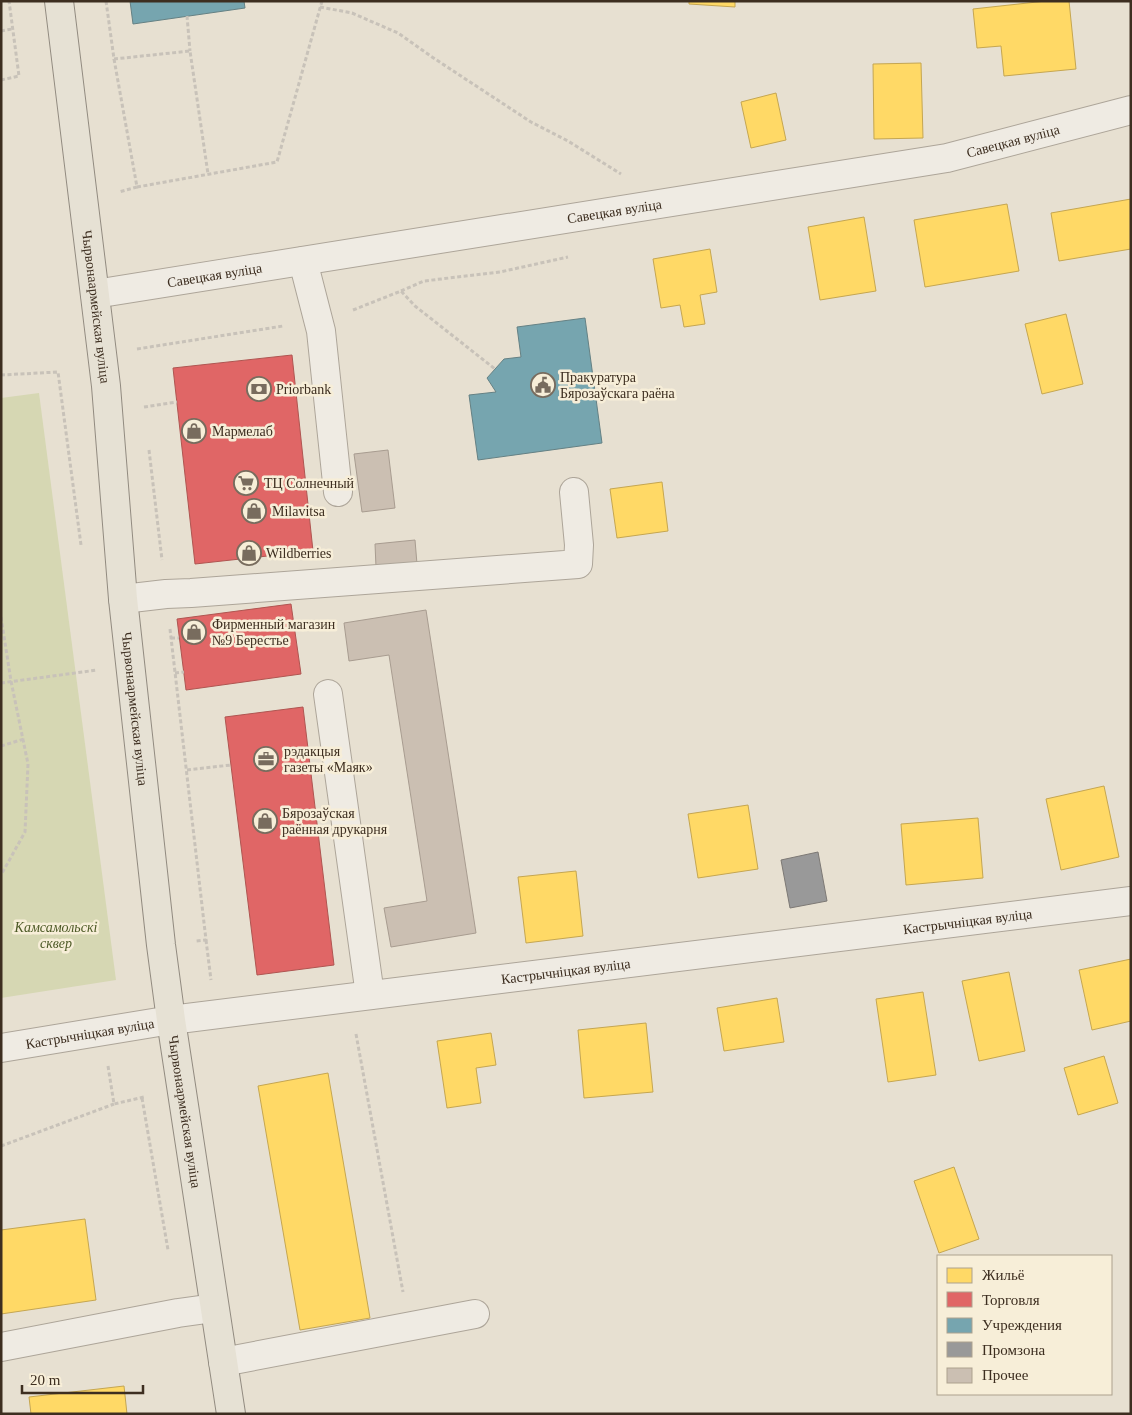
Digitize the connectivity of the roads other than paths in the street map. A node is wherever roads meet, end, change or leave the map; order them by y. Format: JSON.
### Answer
{"nodes":[{"id":1,"x":59,"y":1,"type":"edge"},
{"id":2,"x":1131,"y":110,"type":"edge"},
{"id":3,"x":303,"y":261,"type":"junction"},
{"id":4,"x":95,"y":294,"type":"junction"},
{"id":5,"x":338,"y":492,"type":"dead end"},
{"id":6,"x":574,"y":492,"type":"dead end"},
{"id":7,"x":124,"y":599,"type":"junction"},
{"id":8,"x":328,"y":694,"type":"dead end"},
{"id":9,"x":1131,"y":901,"type":"edge"},
{"id":10,"x":370,"y":995,"type":"junction"},
{"id":11,"x":170,"y":1020,"type":"junction"},
{"id":12,"x":1,"y":1048,"type":"edge"},
{"id":13,"x":214,"y":1308,"type":"junction"},
{"id":14,"x":475,"y":1314,"type":"dead end"},
{"id":15,"x":1,"y":1347,"type":"edge"},
{"id":16,"x":222,"y":1362,"type":"junction"},
{"id":17,"x":231,"y":1414,"type":"edge"}],
"edges":[{"from":1,"to":4,"type":"main road","name":"Чырвонаармейская вуліца"},
{"from":2,"to":3,"type":"street","name":"Савецкая вуліца"},
{"from":3,"to":4,"type":"street","name":"Савецкая вуліца"},
{"from":3,"to":5,"type":"street"},
{"from":4,"to":7,"type":"main road","name":"Чырвонаармейская вуліца"},
{"from":6,"to":7,"type":"street"},
{"from":7,"to":11,"type":"main road","name":"Чырвонаармейская вуліца"},
{"from":8,"to":10,"type":"street"},
{"from":9,"to":10,"type":"street","name":"Кастрычніцкая вуліца"},
{"from":10,"to":11,"type":"street","name":"Кастрычніцкая вуліца"},
{"from":11,"to":12,"type":"street","name":"Кастрычніцкая вуліца"},
{"from":11,"to":13,"type":"main road","name":"Чырвонаармейская вуліца"},
{"from":13,"to":15,"type":"street"},
{"from":13,"to":16,"type":"main road","name":"Чырвонаармейская вуліца"},
{"from":14,"to":16,"type":"street"},
{"from":16,"to":17,"type":"main road","name":"Чырвонаармейская вуліца"}]}
